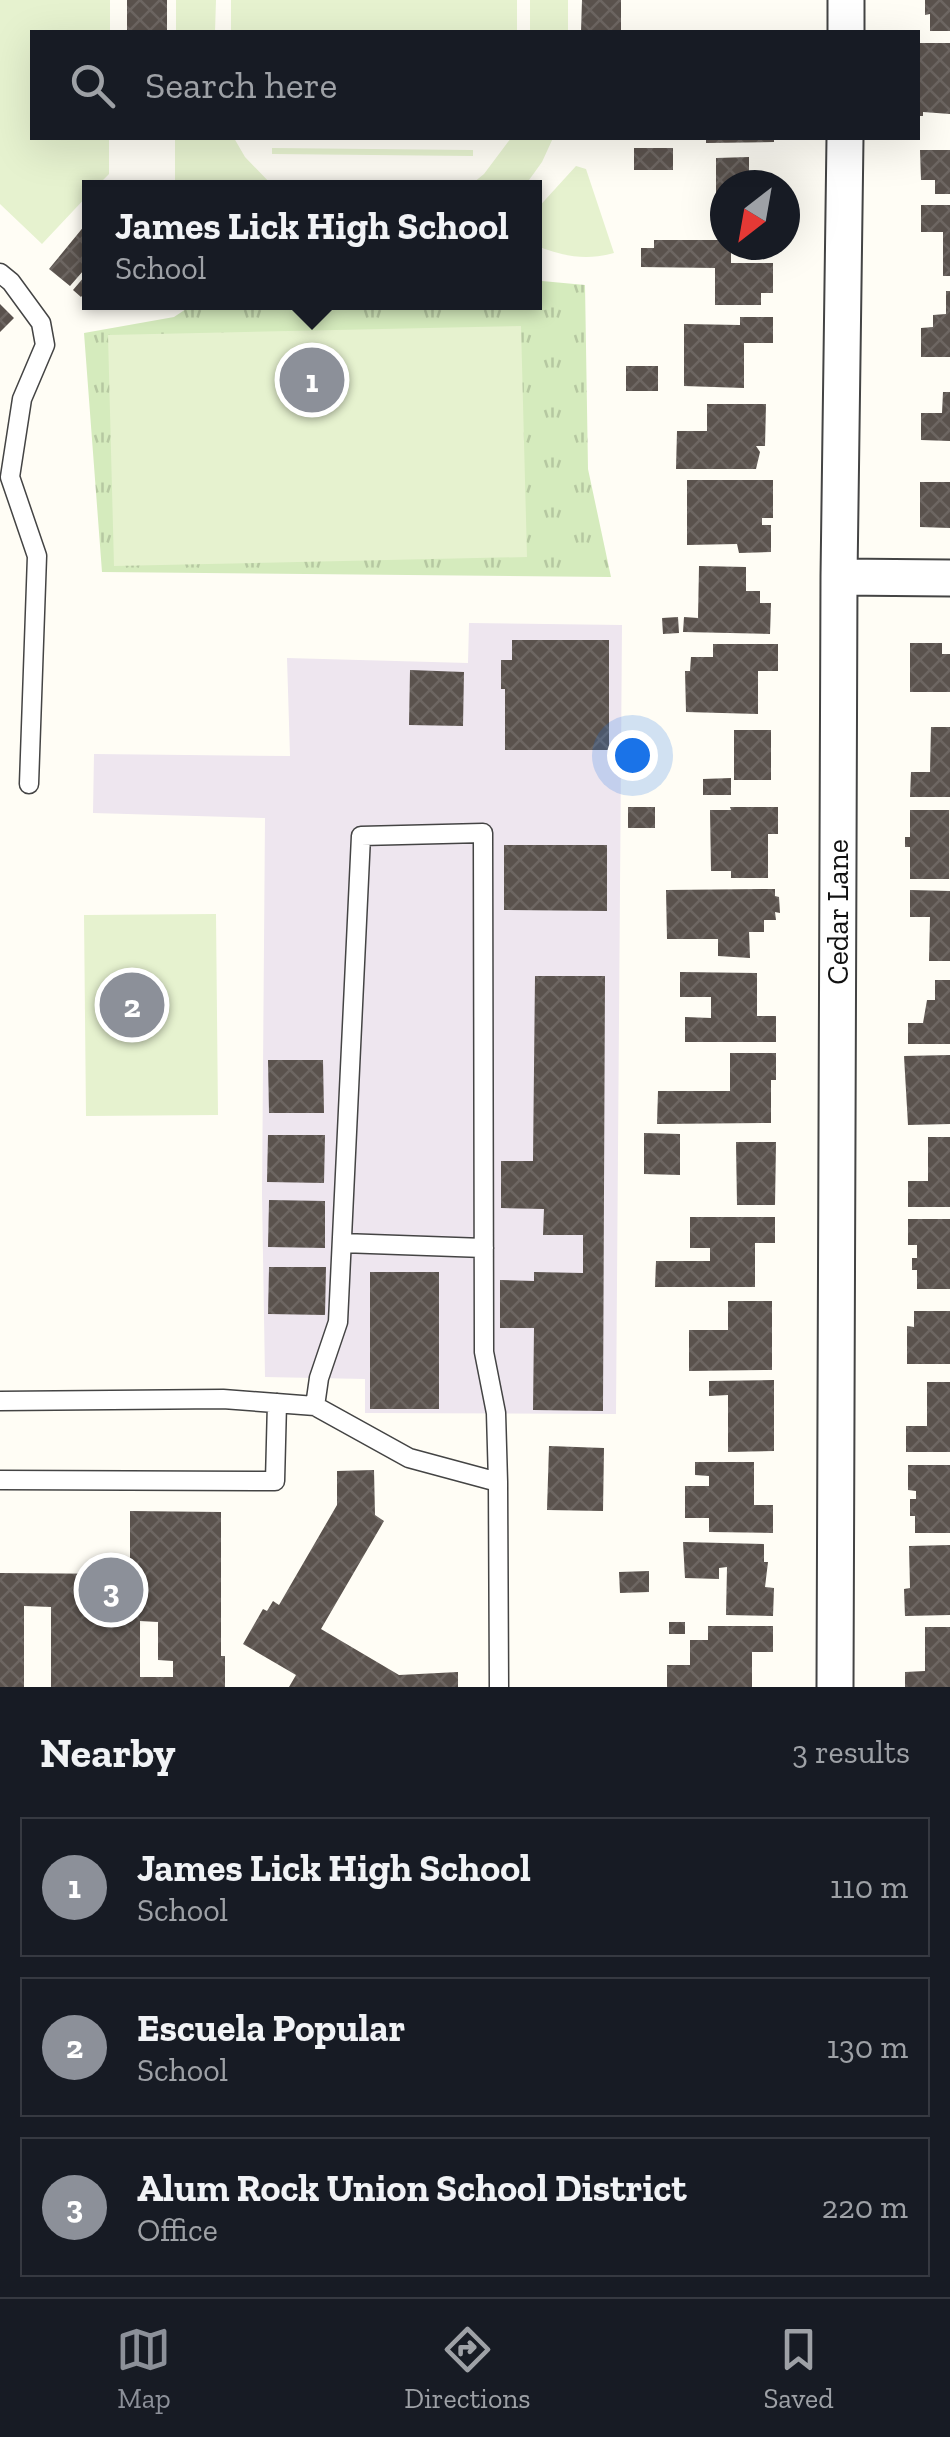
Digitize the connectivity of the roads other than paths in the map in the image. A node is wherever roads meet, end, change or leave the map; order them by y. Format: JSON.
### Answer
{"nodes":[{"id":1,"x":846,"y":0,"type":"edge"},
{"id":2,"x":846,"y":30,"type":"edge"},
{"id":3,"x":845,"y":140,"type":"edge"},
{"id":4,"x":0,"y":273,"type":"edge"},
{"id":5,"x":839,"y":577,"type":"junction"},
{"id":6,"x":950,"y":578,"type":"edge"},
{"id":7,"x":29,"y":784,"type":"dead end"},
{"id":8,"x":342,"y":1243,"type":"junction"},
{"id":9,"x":484,"y":1248,"type":"junction"},
{"id":10,"x":0,"y":1401,"type":"edge"},
{"id":11,"x":278,"y":1403,"type":"junction"},
{"id":12,"x":315,"y":1406,"type":"junction"},
{"id":13,"x":0,"y":1480,"type":"edge"},
{"id":14,"x":498,"y":1482,"type":"junction"},
{"id":15,"x":499,"y":1687,"type":"edge"},
{"id":16,"x":836,"y":1687,"type":"edge"}],
"edges":[{"from":1,"to":2,"type":"street"},
{"from":3,"to":5,"type":"street","name":"Cedar Lane"},
{"from":4,"to":7,"type":"lane"},
{"from":5,"to":6,"type":"street"},
{"from":5,"to":16,"type":"street","name":"Cedar Lane"},
{"from":8,"to":9,"type":"lane"},
{"from":8,"to":9,"type":"lane"},
{"from":8,"to":12,"type":"lane"},
{"from":9,"to":14,"type":"lane"},
{"from":10,"to":11,"type":"lane"},
{"from":11,"to":12,"type":"lane"},
{"from":11,"to":13,"type":"lane"},
{"from":12,"to":14,"type":"lane"},
{"from":14,"to":15,"type":"lane"}]}
